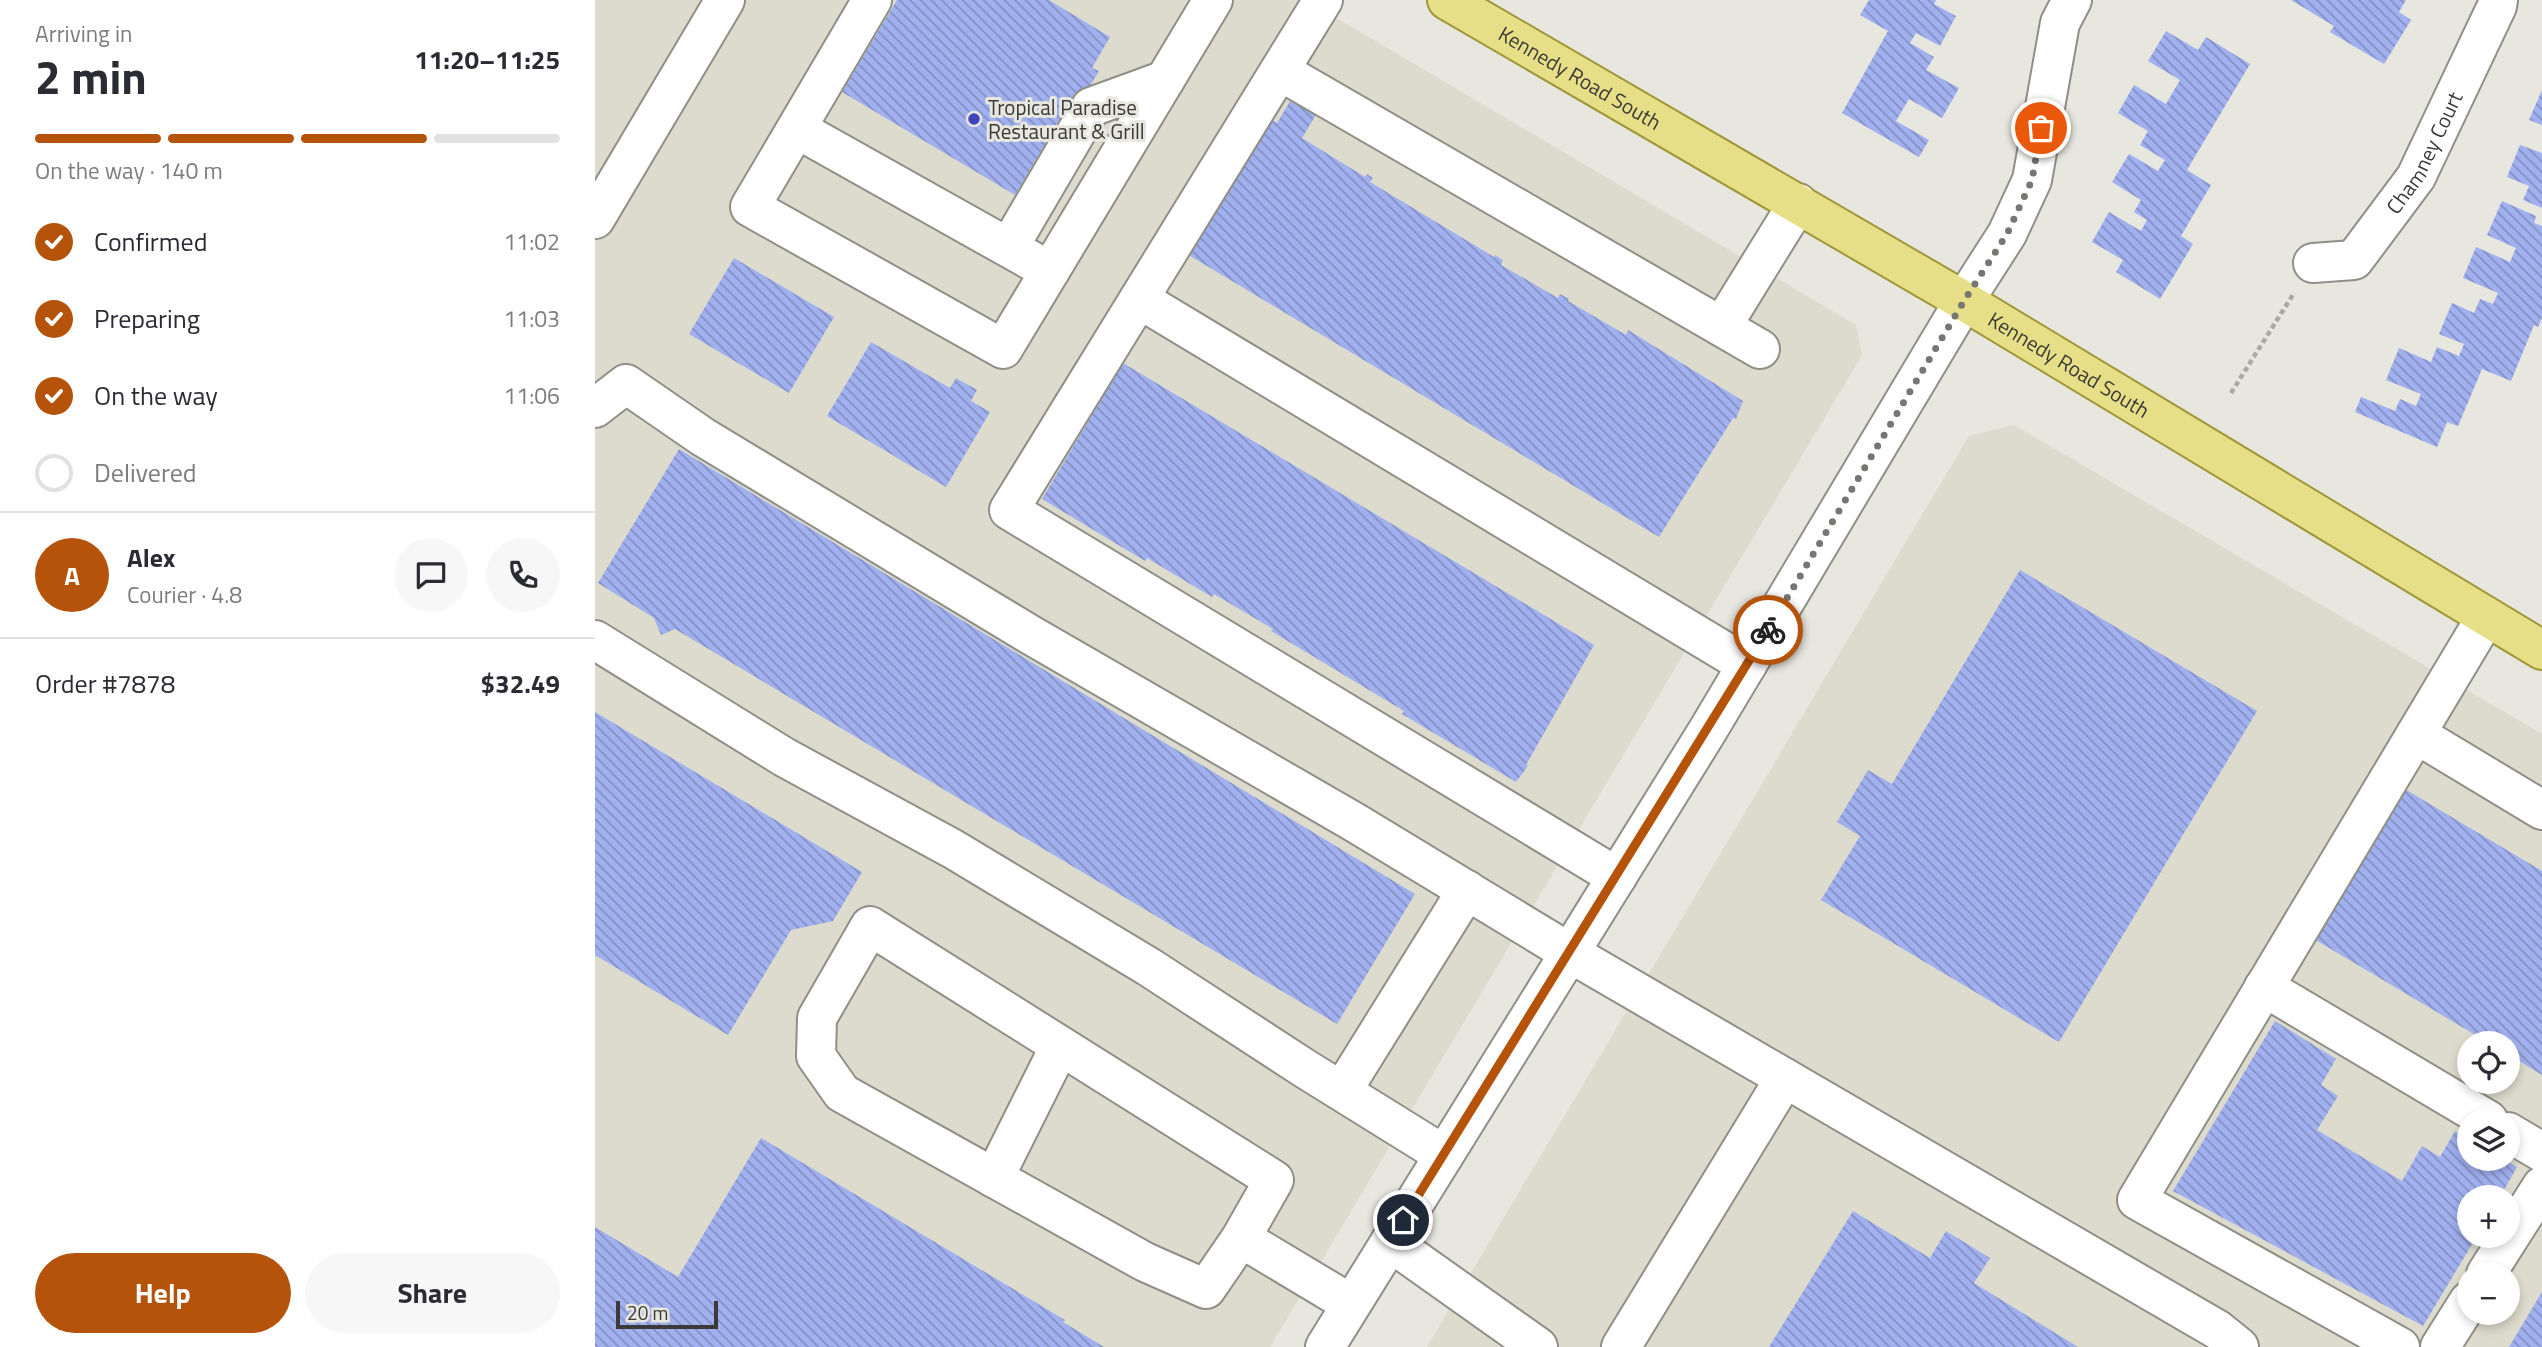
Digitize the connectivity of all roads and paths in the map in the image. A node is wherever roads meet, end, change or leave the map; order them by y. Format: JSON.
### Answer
{"nodes":[{"id":1,"x":725,"y":0,"type":"edge"},
{"id":2,"x":872,"y":0,"type":"edge"},
{"id":3,"x":1213,"y":0,"type":"edge"},
{"id":4,"x":1323,"y":0,"type":"edge"},
{"id":5,"x":1447,"y":0,"type":"edge"},
{"id":6,"x":2072,"y":0,"type":"edge"},
{"id":7,"x":2498,"y":0,"type":"edge"},
{"id":8,"x":1280,"y":71,"type":"junction"},
{"id":9,"x":1165,"y":80,"type":"junction"},
{"id":10,"x":797,"y":129,"type":"junction"},
{"id":11,"x":1798,"y":203,"type":"junction"},
{"id":12,"x":595,"y":219,"type":"edge"},
{"id":13,"x":1009,"y":247,"type":"junction"},
{"id":14,"x":2313,"y":264,"type":"joint"},
{"id":15,"x":1050,"y":271,"type":"junction"},
{"id":16,"x":1139,"y":299,"type":"junction"},
{"id":17,"x":1964,"y":301,"type":"junction"},
{"id":18,"x":1722,"y":326,"type":"junction"},
{"id":19,"x":1760,"y":349,"type":"dead end"},
{"id":20,"x":2231,"y":393,"type":"dead end"},
{"id":21,"x":595,"y":408,"type":"edge"},
{"id":22,"x":2486,"y":617,"type":"junction"},
{"id":23,"x":595,"y":640,"type":"edge"},
{"id":24,"x":2542,"y":650,"type":"edge"},
{"id":25,"x":1747,"y":665,"type":"junction"},
{"id":26,"x":2416,"y":734,"type":"junction"},
{"id":27,"x":2542,"y":810,"type":"edge"},
{"id":28,"x":1617,"y":877,"type":"junction"},
{"id":29,"x":1467,"y":890,"type":"junction"},
{"id":30,"x":1570,"y":953,"type":"junction"},
{"id":31,"x":2264,"y":987,"type":"junction"},
{"id":32,"x":1060,"y":1046,"type":"junction"},
{"id":33,"x":1786,"y":1079,"type":"junction"},
{"id":34,"x":1342,"y":1091,"type":"junction"},
{"id":35,"x":2468,"y":1108,"type":"edge"},
{"id":36,"x":2520,"y":1139,"type":"edge"},
{"id":37,"x":2542,"y":1152,"type":"edge"},
{"id":38,"x":1444,"y":1155,"type":"junction"},
{"id":39,"x":994,"y":1178,"type":"junction"},
{"id":40,"x":2542,"y":1186,"type":"edge"},
{"id":41,"x":1241,"y":1238,"type":"junction"},
{"id":42,"x":1390,"y":1242,"type":"junction"},
{"id":43,"x":2494,"y":1262,"type":"edge"},
{"id":44,"x":1351,"y":1304,"type":"junction"},
{"id":45,"x":2457,"y":1320,"type":"edge"},
{"id":46,"x":1325,"y":1347,"type":"edge"},
{"id":47,"x":1538,"y":1347,"type":"edge"},
{"id":48,"x":1622,"y":1347,"type":"edge"},
{"id":49,"x":2239,"y":1347,"type":"edge"},
{"id":50,"x":2400,"y":1347,"type":"edge"},
{"id":51,"x":2440,"y":1347,"type":"edge"}],
"edges":[{"from":1,"to":12,"type":"street"},
{"from":2,"to":10,"type":"street"},
{"from":3,"to":9,"type":"street"},
{"from":4,"to":8,"type":"street"},
{"from":5,"to":11,"type":"main road","name":"Kennedy Road South"},
{"from":6,"to":17,"type":"street"},
{"from":7,"to":14,"type":"street","name":"Chamney Court"},
{"from":8,"to":16,"type":"street"},
{"from":8,"to":18,"type":"street"},
{"from":9,"to":13,"type":"street"},
{"from":9,"to":15,"type":"street"},
{"from":10,"to":13,"type":"street"},
{"from":10,"to":15,"type":"street"},
{"from":11,"to":17,"type":"main road","name":"Kennedy Road South"},
{"from":11,"to":18,"type":"street"},
{"from":13,"to":15,"type":"street"},
{"from":14,"to":20,"type":"path"},
{"from":16,"to":25,"type":"street"},
{"from":16,"to":28,"type":"street"},
{"from":17,"to":22,"type":"main road","name":"Kennedy Road South"},
{"from":17,"to":25,"type":"street"},
{"from":18,"to":19,"type":"street"},
{"from":21,"to":29,"type":"street"},
{"from":22,"to":24,"type":"main road","name":"Kennedy Road South"},
{"from":22,"to":26,"type":"street"},
{"from":23,"to":34,"type":"street"},
{"from":25,"to":28,"type":"street"},
{"from":26,"to":27,"type":"street"},
{"from":26,"to":31,"type":"street"},
{"from":28,"to":30,"type":"street"},
{"from":29,"to":30,"type":"street"},
{"from":29,"to":34,"type":"street"},
{"from":30,"to":33,"type":"street"},
{"from":30,"to":38,"type":"street"},
{"from":31,"to":35,"type":"street"},
{"from":31,"to":50,"type":"street"},
{"from":32,"to":39,"type":"street"},
{"from":32,"to":39,"type":"street"},
{"from":32,"to":41,"type":"street"},
{"from":33,"to":48,"type":"street"},
{"from":33,"to":49,"type":"street"},
{"from":34,"to":38,"type":"street"},
{"from":36,"to":37,"type":"street"},
{"from":38,"to":42,"type":"street"},
{"from":39,"to":41,"type":"street"},
{"from":40,"to":43,"type":"street"},
{"from":41,"to":44,"type":"street"},
{"from":42,"to":44,"type":"street"},
{"from":42,"to":47,"type":"street"},
{"from":44,"to":46,"type":"street"},
{"from":45,"to":51,"type":"street"}]}
